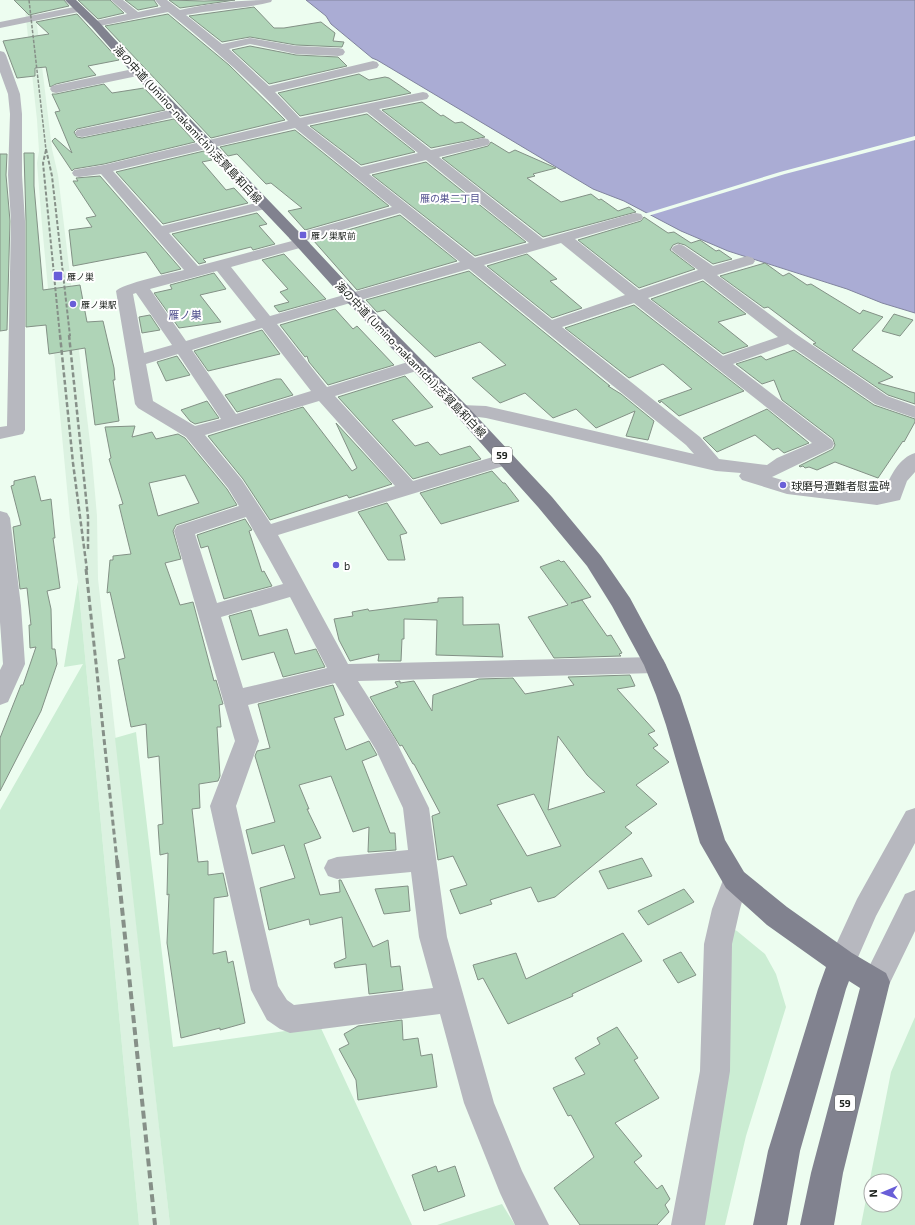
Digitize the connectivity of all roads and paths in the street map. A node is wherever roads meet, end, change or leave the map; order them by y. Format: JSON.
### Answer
{"nodes":[{"id":1,"x":116,"y":0,"type":"edge"},
{"id":2,"x":160,"y":0,"type":"edge"},
{"id":3,"x":267,"y":0,"type":"edge"},
{"id":4,"x":74,"y":5,"type":"edge"},
{"id":5,"x":174,"y":11,"type":"junction"},
{"id":6,"x":135,"y":15,"type":"junction"},
{"id":7,"x":95,"y":24,"type":"junction"},
{"id":8,"x":0,"y":25,"type":"edge"},
{"id":9,"x":220,"y":48,"type":"junction"},
{"id":10,"x":339,"y":52,"type":"dead end"},
{"id":11,"x":0,"y":55,"type":"edge"},
{"id":12,"x":373,"y":65,"type":"dead end"},
{"id":13,"x":138,"y":72,"type":"junction"},
{"id":14,"x":3,"y":74,"type":"edge"},
{"id":15,"x":56,"y":89,"type":"dead end"},
{"id":16,"x":266,"y":90,"type":"junction"},
{"id":17,"x":423,"y":96,"type":"dead end"},
{"id":18,"x":370,"y":108,"type":"junction"},
{"id":19,"x":177,"y":112,"type":"junction"},
{"id":20,"x":297,"y":123,"type":"junction"},
{"id":21,"x":83,"y":135,"type":"dead end"},
{"id":22,"x":483,"y":142,"type":"dead end"},
{"id":23,"x":206,"y":144,"type":"junction"},
{"id":24,"x":429,"y":155,"type":"junction"},
{"id":25,"x":15,"y":157,"type":"junction"},
{"id":26,"x":0,"y":159,"type":"edge"},
{"id":27,"x":104,"y":169,"type":"junction"},
{"id":28,"x":358,"y":172,"type":"junction"},
{"id":29,"x":79,"y":173,"type":"dead end"},
{"id":30,"x":16,"y":175,"type":"junction"},
{"id":31,"x":0,"y":177,"type":"edge"},
{"id":32,"x":264,"y":205,"type":"junction"},
{"id":33,"x":403,"y":208,"type":"junction"},
{"id":34,"x":636,"y":216,"type":"dead end"},
{"id":35,"x":159,"y":231,"type":"junction"},
{"id":36,"x":563,"y":237,"type":"junction"},
{"id":37,"x":300,"y":240,"type":"junction"},
{"id":38,"x":539,"y":244,"type":"junction"},
{"id":39,"x":679,"y":249,"type":"dead end"},
{"id":40,"x":747,"y":261,"type":"dead end"},
{"id":41,"x":473,"y":263,"type":"junction"},
{"id":42,"x":220,"y":264,"type":"junction"},
{"id":43,"x":8,"y":269,"type":"edge"},
{"id":44,"x":194,"y":271,"type":"junction"},
{"id":45,"x":708,"y":272,"type":"junction"},
{"id":46,"x":140,"y":286,"type":"junction"},
{"id":47,"x":635,"y":296,"type":"junction"},
{"id":48,"x":8,"y":297,"type":"edge"},
{"id":49,"x":353,"y":299,"type":"junction"},
{"id":50,"x":266,"y":322,"type":"junction"},
{"id":51,"x":550,"y":326,"type":"junction"},
{"id":52,"x":790,"y":338,"type":"junction"},
{"id":53,"x":183,"y":348,"type":"junction"},
{"id":54,"x":137,"y":361,"type":"junction"},
{"id":55,"x":722,"y":362,"type":"junction"},
{"id":56,"x":417,"y":365,"type":"junction"},
{"id":57,"x":323,"y":394,"type":"junction"},
{"id":58,"x":461,"y":410,"type":"junction"},
{"id":59,"x":915,"y":412,"type":"edge"},
{"id":60,"x":232,"y":421,"type":"junction"},
{"id":61,"x":0,"y":433,"type":"edge"},
{"id":62,"x":193,"y":433,"type":"junction"},
{"id":63,"x":506,"y":459,"type":"junction"},
{"id":64,"x":915,"y":459,"type":"edge"},
{"id":65,"x":713,"y":464,"type":"junction"},
{"id":66,"x":409,"y":489,"type":"junction"},
{"id":67,"x":251,"y":509,"type":"junction"},
{"id":68,"x":0,"y":518,"type":"edge"},
{"id":69,"x":266,"y":532,"type":"junction"},
{"id":70,"x":296,"y":588,"type":"junction"},
{"id":71,"x":5,"y":607,"type":"edge"},
{"id":72,"x":209,"y":613,"type":"junction"},
{"id":73,"x":655,"y":665,"type":"junction"},
{"id":74,"x":342,"y":673,"type":"junction"},
{"id":75,"x":0,"y":696,"type":"edge"},
{"id":76,"x":235,"y":699,"type":"junction"},
{"id":77,"x":915,"y":819,"type":"edge"},
{"id":78,"x":423,"y":860,"type":"junction"},
{"id":79,"x":337,"y":868,"type":"dead end"},
{"id":80,"x":735,"y":880,"type":"junction"},
{"id":81,"x":915,"y":902,"type":"edge"},
{"id":82,"x":842,"y":962,"type":"junction"},
{"id":83,"x":876,"y":982,"type":"junction"},
{"id":84,"x":450,"y":999,"type":"junction"},
{"id":85,"x":532,"y":1225,"type":"edge"},
{"id":86,"x":688,"y":1225,"type":"edge"},
{"id":87,"x":770,"y":1225,"type":"edge"},
{"id":88,"x":817,"y":1225,"type":"edge"}],
"edges":[{"from":1,"to":6,"type":"street"},
{"from":2,"to":5,"type":"street"},
{"from":3,"to":5,"type":"street"},
{"from":4,"to":7,"type":"main road","name":"海の中道 (Umino-nakamichi);志賀島和白線","number":"59"},
{"from":4,"to":8,"type":"street"},
{"from":5,"to":6,"type":"street"},
{"from":5,"to":9,"type":"street"},
{"from":6,"to":7,"type":"street"},
{"from":7,"to":13,"type":"main road","name":"海の中道 (Umino-nakamichi);志賀島和白線","number":"59"},
{"from":9,"to":10,"type":"street"},
{"from":9,"to":16,"type":"street"},
{"from":11,"to":14,"type":"street"},
{"from":12,"to":16,"type":"street"},
{"from":13,"to":15,"type":"street"},
{"from":13,"to":19,"type":"main road","name":"海の中道 (Umino-nakamichi);志賀島和白線","number":"59"},
{"from":14,"to":25,"type":"street"},
{"from":16,"to":20,"type":"street"},
{"from":17,"to":18,"type":"street"},
{"from":18,"to":20,"type":"street"},
{"from":18,"to":24,"type":"street"},
{"from":19,"to":21,"type":"street"},
{"from":19,"to":23,"type":"main road","name":"海の中道 (Umino-nakamichi);志賀島和白線","number":"59"},
{"from":20,"to":23,"type":"street"},
{"from":20,"to":28,"type":"street"},
{"from":22,"to":24,"type":"street"},
{"from":23,"to":27,"type":"street"},
{"from":23,"to":32,"type":"main road","name":"海の中道 (Umino-nakamichi);志賀島和白線","number":"59"},
{"from":24,"to":28,"type":"street"},
{"from":24,"to":38,"type":"street"},
{"from":25,"to":26,"type":"street"},
{"from":25,"to":30,"type":"street"},
{"from":27,"to":29,"type":"street"},
{"from":27,"to":35,"type":"street"},
{"from":28,"to":33,"type":"street"},
{"from":30,"to":31,"type":"street"},
{"from":30,"to":43,"type":"street"},
{"from":32,"to":35,"type":"street"},
{"from":32,"to":37,"type":"main road","name":"海の中道 (Umino-nakamichi);志賀島和白線","number":"59"},
{"from":33,"to":37,"type":"street"},
{"from":33,"to":41,"type":"street"},
{"from":34,"to":36,"type":"street"},
{"from":35,"to":44,"type":"street"},
{"from":36,"to":38,"type":"street"},
{"from":36,"to":47,"type":"street"},
{"from":37,"to":42,"type":"street"},
{"from":37,"to":49,"type":"main road","name":"海の中道 (Umino-nakamichi);志賀島和白線","number":"59"},
{"from":38,"to":41,"type":"street"},
{"from":39,"to":45,"type":"street"},
{"from":40,"to":45,"type":"street"},
{"from":41,"to":49,"type":"street"},
{"from":41,"to":51,"type":"street"},
{"from":42,"to":44,"type":"street"},
{"from":42,"to":50,"type":"street"},
{"from":43,"to":48,"type":"street"},
{"from":44,"to":46,"type":"street"},
{"from":45,"to":47,"type":"street"},
{"from":45,"to":52,"type":"street"},
{"from":46,"to":53,"type":"street"},
{"from":46,"to":54,"type":"street"},
{"from":47,"to":51,"type":"street"},
{"from":47,"to":55,"type":"street"},
{"from":48,"to":61,"type":"street"},
{"from":49,"to":50,"type":"street"},
{"from":49,"to":56,"type":"main road","name":"海の中道 (Umino-nakamichi);志賀島和白線","number":"59"},
{"from":50,"to":53,"type":"street"},
{"from":50,"to":57,"type":"street"},
{"from":51,"to":65,"type":"street"},
{"from":52,"to":55,"type":"street"},
{"from":52,"to":59,"type":"street"},
{"from":53,"to":54,"type":"street"},
{"from":53,"to":60,"type":"street"},
{"from":54,"to":62,"type":"street"},
{"from":55,"to":65,"type":"street"},
{"from":56,"to":57,"type":"street"},
{"from":56,"to":58,"type":"main road","name":"海の中道 (Umino-nakamichi);志賀島和白線","number":"59"},
{"from":57,"to":60,"type":"street"},
{"from":57,"to":66,"type":"street"},
{"from":58,"to":63,"type":"main road","name":"海の中道 (Umino-nakamichi);志賀島和白線","number":"59"},
{"from":58,"to":65,"type":"street"},
{"from":60,"to":62,"type":"street"},
{"from":62,"to":67,"type":"street"},
{"from":63,"to":66,"type":"street"},
{"from":63,"to":73,"type":"main road","name":"海の中道 (Umino-nakamichi);志賀島和白線","number":"59"},
{"from":64,"to":65,"type":"street"},
{"from":66,"to":69,"type":"street"},
{"from":67,"to":69,"type":"street"},
{"from":67,"to":72,"type":"street"},
{"from":68,"to":71,"type":"street"},
{"from":69,"to":70,"type":"street"},
{"from":70,"to":72,"type":"street"},
{"from":70,"to":74,"type":"street"},
{"from":71,"to":75,"type":"street"},
{"from":72,"to":76,"type":"street"},
{"from":73,"to":74,"type":"street"},
{"from":73,"to":80,"type":"main road","name":"海の中道 (Umino-nakamichi);志賀島和白線","number":"59"},
{"from":74,"to":76,"type":"street"},
{"from":74,"to":78,"type":"street"},
{"from":76,"to":84,"type":"street"},
{"from":77,"to":82,"type":"street"},
{"from":78,"to":79,"type":"street"},
{"from":78,"to":84,"type":"street"},
{"from":80,"to":82,"type":"main road","name":"海の中道 (Umino-nakamichi);志賀島和白線","number":"59"},
{"from":80,"to":86,"type":"street"},
{"from":81,"to":83,"type":"street"},
{"from":82,"to":83,"type":"main road","name":"海の中道 (Umino-nakamichi);志賀島和白線","number":"59"},
{"from":82,"to":87,"type":"main road"},
{"from":83,"to":88,"type":"main road","number":"59"},
{"from":84,"to":85,"type":"street"}]}
